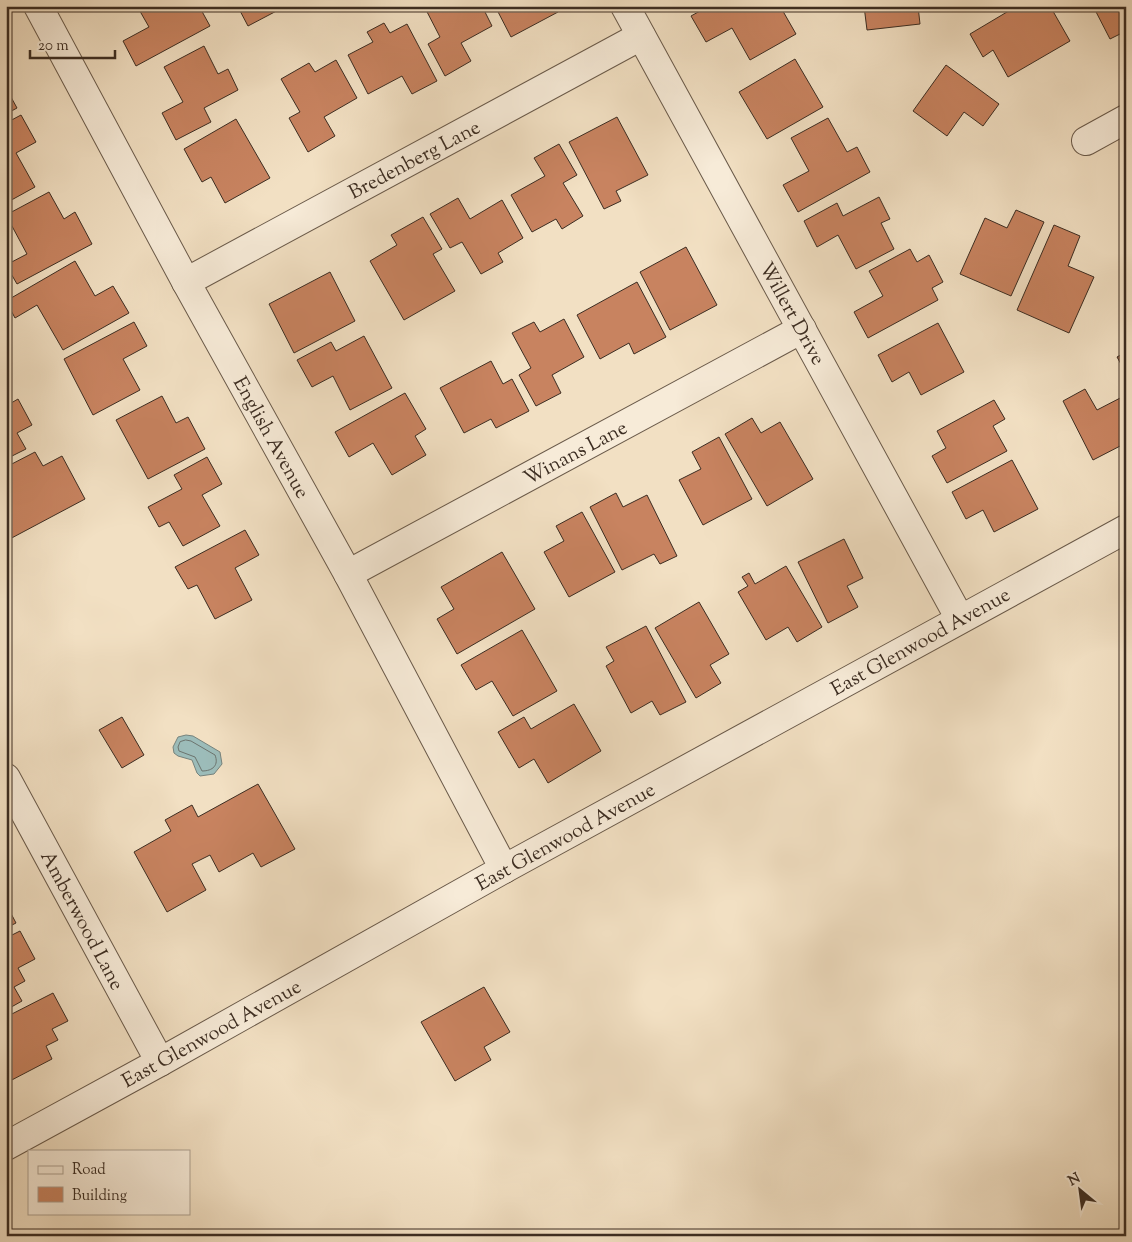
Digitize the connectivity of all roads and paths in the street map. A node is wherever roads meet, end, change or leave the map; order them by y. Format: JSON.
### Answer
{"nodes":[{"id":1,"x":38,"y":6,"type":"edge"},
{"id":2,"x":625,"y":6,"type":"edge"},
{"id":3,"x":641,"y":36,"type":"junction"},
{"id":4,"x":1126,"y":119,"type":"edge"},
{"id":5,"x":1086,"y":141,"type":"dead end"},
{"id":6,"x":186,"y":282,"type":"junction"},
{"id":7,"x":802,"y":329,"type":"junction"},
{"id":8,"x":1126,"y":529,"type":"edge"},
{"id":9,"x":348,"y":574,"type":"junction"},
{"id":10,"x":960,"y":619,"type":"junction"},
{"id":11,"x":6,"y":778,"type":"edge"},
{"id":12,"x":504,"y":869,"type":"junction"},
{"id":13,"x":160,"y":1062,"type":"junction"},
{"id":14,"x":6,"y":1146,"type":"edge"}],
"edges":[{"from":1,"to":6,"type":"street","name":"English Avenue"},
{"from":2,"to":3,"type":"street","name":"Willert Drive"},
{"from":3,"to":6,"type":"street","name":"Bredenberg Lane"},
{"from":3,"to":7,"type":"street","name":"Willert Drive"},
{"from":4,"to":5,"type":"street"},
{"from":6,"to":9,"type":"street","name":"English Avenue"},
{"from":7,"to":9,"type":"street","name":"Winans Lane"},
{"from":7,"to":10,"type":"street","name":"Willert Drive"},
{"from":8,"to":10,"type":"street","name":"East Glenwood Avenue"},
{"from":9,"to":12,"type":"street","name":"English Avenue"},
{"from":10,"to":12,"type":"street","name":"East Glenwood Avenue"},
{"from":11,"to":13,"type":"street","name":"Amberwood Lane"},
{"from":12,"to":13,"type":"street","name":"East Glenwood Avenue"},
{"from":13,"to":14,"type":"street","name":"East Glenwood Avenue"}]}
